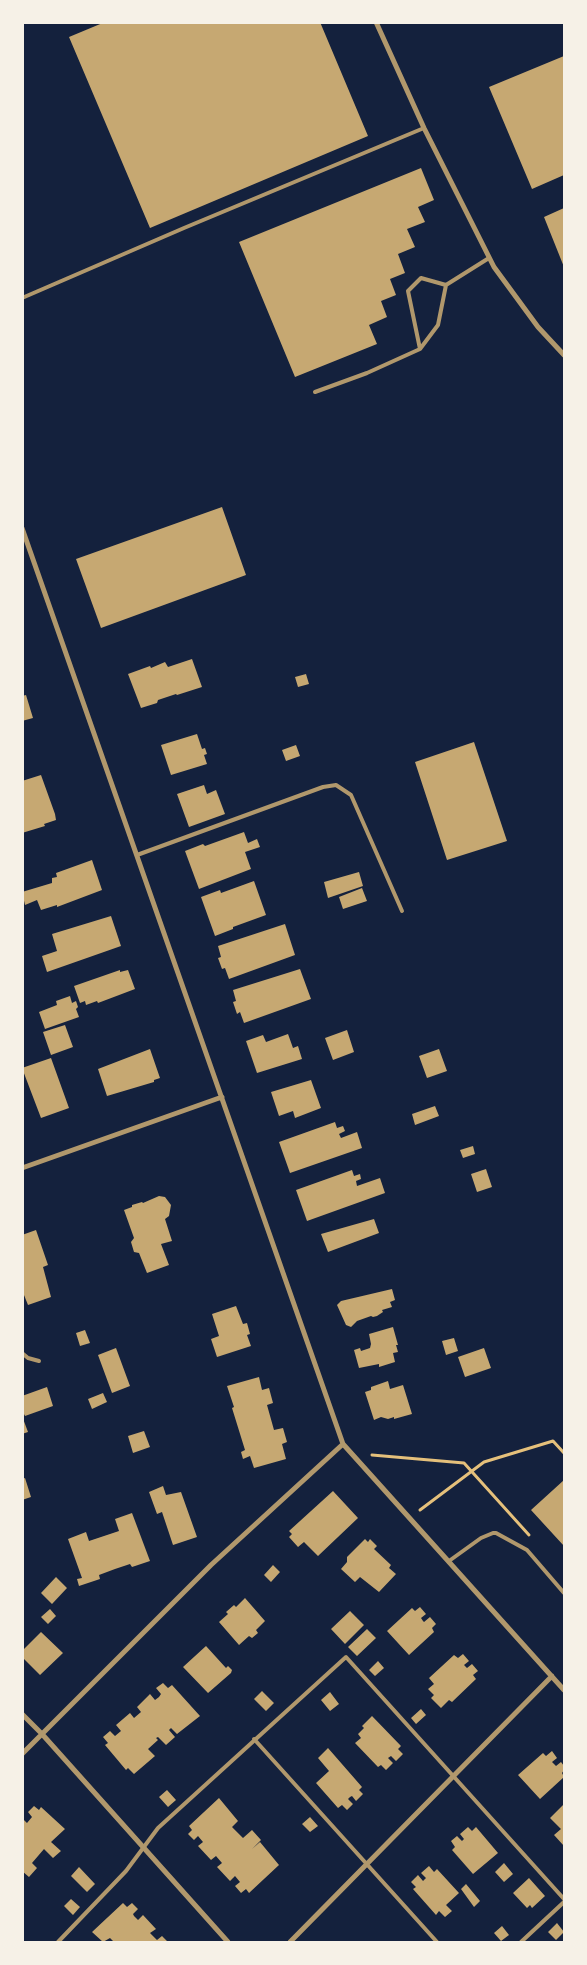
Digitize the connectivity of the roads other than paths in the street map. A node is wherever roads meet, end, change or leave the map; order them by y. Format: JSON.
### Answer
{"nodes":[{"id":1,"x":376,"y":22,"type":"edge"},
{"id":2,"x":424,"y":128,"type":"junction"},
{"id":3,"x":489,"y":258,"type":"junction"},
{"id":4,"x":446,"y":285,"type":"junction"},
{"id":5,"x":22,"y":298,"type":"edge"},
{"id":6,"x":420,"y":349,"type":"junction"},
{"id":7,"x":564,"y":355,"type":"edge"},
{"id":8,"x":315,"y":392,"type":"dead end"},
{"id":9,"x":22,"y":528,"type":"edge"},
{"id":10,"x":137,"y":855,"type":"junction"},
{"id":11,"x":402,"y":912,"type":"dead end"},
{"id":12,"x":222,"y":1097,"type":"junction"},
{"id":13,"x":22,"y":1168,"type":"edge"},
{"id":14,"x":22,"y":1353,"type":"edge"},
{"id":15,"x":40,"y":1361,"type":"dead end"},
{"id":16,"x":343,"y":1444,"type":"junction"},
{"id":17,"x":449,"y":1561,"type":"junction"},
{"id":18,"x":564,"y":1593,"type":"edge"},
{"id":19,"x":552,"y":1676,"type":"junction"},
{"id":20,"x":564,"y":1690,"type":"edge"},
{"id":21,"x":22,"y":1714,"type":"edge"},
{"id":22,"x":42,"y":1734,"type":"junction"},
{"id":23,"x":254,"y":1739,"type":"junction"},
{"id":24,"x":22,"y":1754,"type":"edge"},
{"id":25,"x":454,"y":1776,"type":"junction"},
{"id":26,"x":144,"y":1847,"type":"junction"},
{"id":27,"x":366,"y":1864,"type":"junction"},
{"id":28,"x":564,"y":1901,"type":"edge"},
{"id":29,"x":58,"y":1942,"type":"edge"},
{"id":30,"x":228,"y":1942,"type":"edge"},
{"id":31,"x":290,"y":1942,"type":"edge"},
{"id":32,"x":436,"y":1942,"type":"edge"},
{"id":33,"x":522,"y":1942,"type":"edge"}],
"edges":[{"from":1,"to":2,"type":"street"},
{"from":2,"to":3,"type":"street"},
{"from":2,"to":5,"type":"lane"},
{"from":3,"to":4,"type":"lane"},
{"from":3,"to":7,"type":"street"},
{"from":4,"to":6,"type":"lane"},
{"from":4,"to":6,"type":"lane"},
{"from":6,"to":8,"type":"lane"},
{"from":9,"to":10,"type":"street"},
{"from":10,"to":11,"type":"lane"},
{"from":10,"to":12,"type":"street"},
{"from":12,"to":13,"type":"street"},
{"from":12,"to":16,"type":"street"},
{"from":14,"to":15,"type":"lane"},
{"from":16,"to":17,"type":"street"},
{"from":16,"to":22,"type":"street"},
{"from":17,"to":18,"type":"lane"},
{"from":17,"to":19,"type":"street"},
{"from":19,"to":20,"type":"street"},
{"from":19,"to":25,"type":"street"},
{"from":21,"to":22,"type":"street"},
{"from":22,"to":24,"type":"street"},
{"from":22,"to":26,"type":"street"},
{"from":23,"to":25,"type":"lane"},
{"from":23,"to":26,"type":"lane"},
{"from":23,"to":27,"type":"lane"},
{"from":25,"to":27,"type":"street"},
{"from":25,"to":28,"type":"lane"},
{"from":26,"to":29,"type":"lane"},
{"from":26,"to":30,"type":"street"},
{"from":27,"to":31,"type":"street"},
{"from":27,"to":32,"type":"lane"},
{"from":28,"to":33,"type":"lane"}]}
